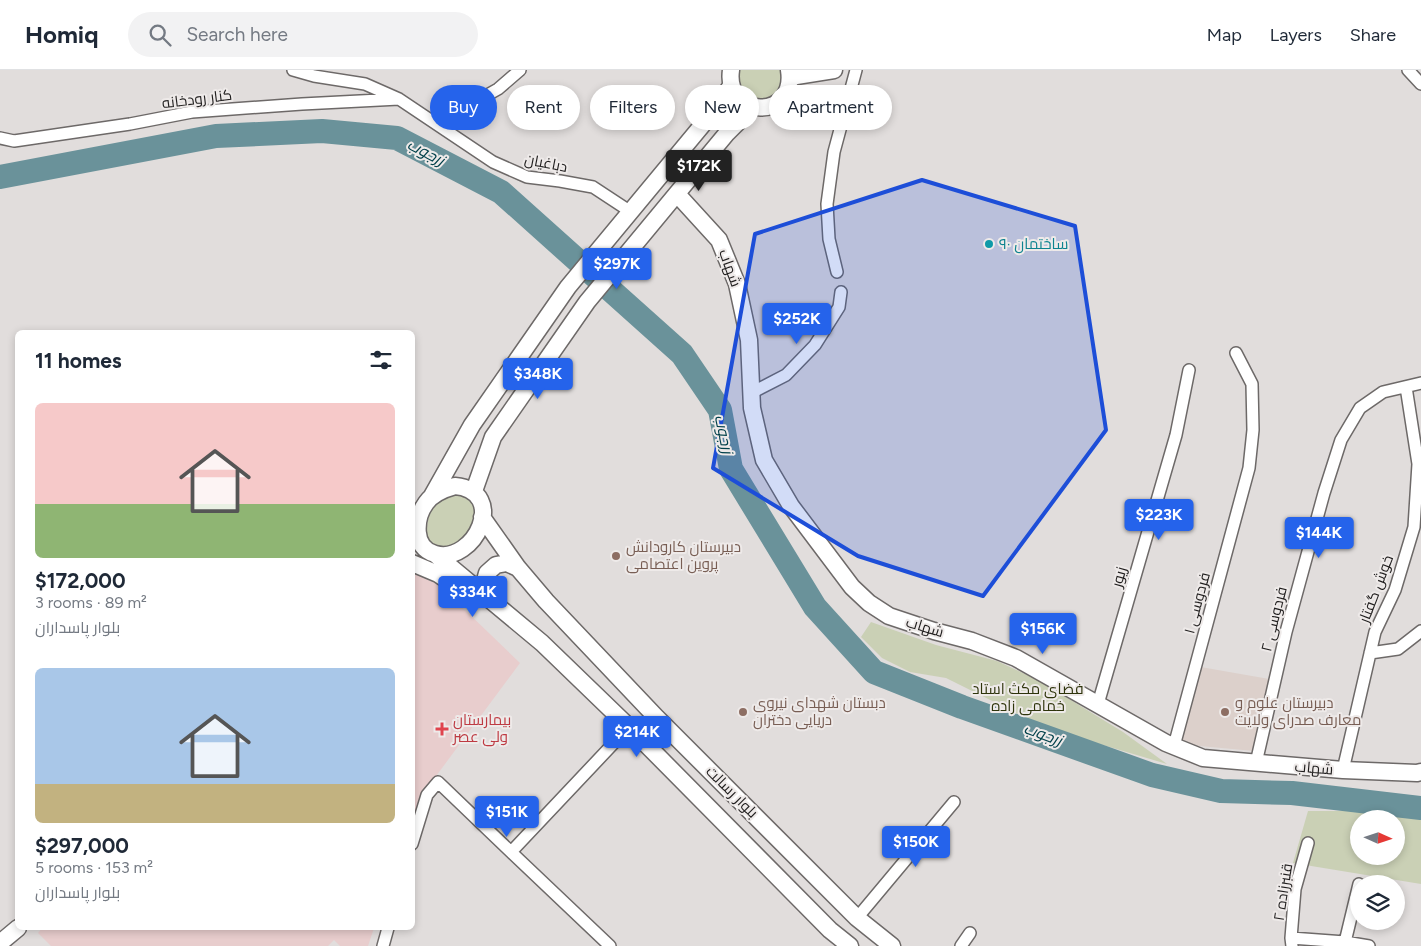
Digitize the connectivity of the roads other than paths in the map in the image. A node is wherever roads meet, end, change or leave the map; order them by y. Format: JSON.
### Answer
{"nodes":[{"id":1,"x":293,"y":70,"type":"edge"},
{"id":2,"x":520,"y":70,"type":"edge"},
{"id":3,"x":834,"y":70,"type":"edge"},
{"id":4,"x":856,"y":70,"type":"edge"},
{"id":5,"x":1408,"y":70,"type":"edge"},
{"id":6,"x":790,"y":74,"type":"edge"},
{"id":7,"x":731,"y":78,"type":"edge"},
{"id":8,"x":1421,"y":84,"type":"edge"},
{"id":9,"x":497,"y":89,"type":"edge"},
{"id":10,"x":399,"y":99,"type":"junction"},
{"id":11,"x":759,"y":108,"type":"edge"},
{"id":12,"x":730,"y":130,"type":"edge"},
{"id":13,"x":0,"y":138,"type":"edge"},
{"id":14,"x":676,"y":194,"type":"junction"},
{"id":15,"x":631,"y":212,"type":"junction"},
{"id":16,"x":837,"y":272,"type":"dead end"},
{"id":17,"x":841,"y":292,"type":"dead end"},
{"id":18,"x":1236,"y":353,"type":"dead end"},
{"id":19,"x":1189,"y":370,"type":"dead end"},
{"id":20,"x":1421,"y":383,"type":"edge"},
{"id":21,"x":1406,"y":387,"type":"junction"},
{"id":22,"x":751,"y":393,"type":"junction"},
{"id":23,"x":474,"y":491,"type":"junction"},
{"id":24,"x":429,"y":499,"type":"junction"},
{"id":25,"x":415,"y":509,"type":"edge"},
{"id":26,"x":482,"y":517,"type":"junction"},
{"id":27,"x":425,"y":551,"type":"edge"},
{"id":28,"x":415,"y":564,"type":"edge"},
{"id":29,"x":518,"y":568,"type":"junction"},
{"id":30,"x":486,"y":595,"type":"junction"},
{"id":31,"x":1421,"y":631,"type":"edge"},
{"id":32,"x":542,"y":643,"type":"junction"},
{"id":33,"x":1370,"y":653,"type":"junction"},
{"id":34,"x":1098,"y":704,"type":"junction"},
{"id":35,"x":629,"y":727,"type":"junction"},
{"id":36,"x":1174,"y":746,"type":"junction"},
{"id":37,"x":1256,"y":762,"type":"junction"},
{"id":38,"x":1343,"y":770,"type":"junction"},
{"id":39,"x":1421,"y":772,"type":"edge"},
{"id":40,"x":954,"y":802,"type":"dead end"},
{"id":41,"x":415,"y":834,"type":"edge"},
{"id":42,"x":1308,"y":843,"type":"dead end"},
{"id":43,"x":511,"y":852,"type":"junction"},
{"id":44,"x":857,"y":918,"type":"junction"},
{"id":45,"x":1350,"y":921,"type":"edge"},
{"id":46,"x":16,"y":930,"type":"edge"},
{"id":47,"x":387,"y":930,"type":"edge"},
{"id":48,"x":970,"y":933,"type":"dead end"},
{"id":49,"x":1292,"y":942,"type":"edge"},
{"id":50,"x":1345,"y":942,"type":"junction"},
{"id":51,"x":0,"y":943,"type":"edge"},
{"id":52,"x":383,"y":946,"type":"edge"},
{"id":53,"x":610,"y":946,"type":"edge"},
{"id":54,"x":850,"y":946,"type":"edge"},
{"id":55,"x":892,"y":946,"type":"edge"},
{"id":56,"x":961,"y":946,"type":"edge"},
{"id":57,"x":1370,"y":946,"type":"edge"}],
"edges":[{"from":1,"to":10,"type":"street","name":"دباغیان"},
{"from":2,"to":9,"type":"street"},
{"from":3,"to":6,"type":"main road"},
{"from":4,"to":16,"type":"street"},
{"from":5,"to":8,"type":"street"},
{"from":6,"to":11,"type":"main road"},
{"from":7,"to":15,"type":"main road"},
{"from":10,"to":13,"type":"street","name":"کنار رودخانه"},
{"from":10,"to":15,"type":"street","name":"دباغیان"},
{"from":12,"to":14,"type":"main road"},
{"from":14,"to":22,"type":"main road","name":"شهاب"},
{"from":14,"to":23,"type":"main road"},
{"from":15,"to":24,"type":"main road"},
{"from":17,"to":22,"type":"street"},
{"from":18,"to":36,"type":"street","name":"فردوسی ۱"},
{"from":19,"to":34,"type":"street","name":"زیور"},
{"from":20,"to":21,"type":"street","name":"فردوسی ۲"},
{"from":21,"to":33,"type":"street","name":"خوش گفتار"},
{"from":21,"to":37,"type":"street","name":"فردوسی ۲"},
{"from":22,"to":34,"type":"main road","name":"شهاب"},
{"from":23,"to":24,"type":"main road"},
{"from":23,"to":26,"type":"main road"},
{"from":24,"to":25,"type":"main road"},
{"from":24,"to":27,"type":"main road"},
{"from":26,"to":27,"type":"main road"},
{"from":26,"to":29,"type":"main road","name":"بلوار رسالت"},
{"from":27,"to":30,"type":"main road","name":"بلوار رسالت"},
{"from":28,"to":32,"type":"main road"},
{"from":29,"to":30,"type":"main road"},
{"from":29,"to":44,"type":"main road","name":"بلوار رسالت"},
{"from":30,"to":32,"type":"main road","name":"بلوار رسالت"},
{"from":31,"to":33,"type":"street"},
{"from":32,"to":35,"type":"main road","name":"بلوار رسالت"},
{"from":33,"to":38,"type":"street","name":"خوش گفتار"},
{"from":34,"to":36,"type":"main road","name":"شهاب"},
{"from":35,"to":43,"type":"street"},
{"from":35,"to":54,"type":"main road","name":"بلوار رسالت"},
{"from":36,"to":37,"type":"main road","name":"شهاب"},
{"from":37,"to":38,"type":"main road","name":"شهاب"},
{"from":38,"to":39,"type":"main road","name":"شهاب"},
{"from":40,"to":44,"type":"street"},
{"from":41,"to":43,"type":"street"},
{"from":42,"to":49,"type":"street","name":"قنبرزاده ۲"},
{"from":43,"to":53,"type":"street"},
{"from":44,"to":55,"type":"main road","name":"بلوار رسالت"},
{"from":45,"to":50,"type":"street"},
{"from":46,"to":51,"type":"main road"},
{"from":47,"to":52,"type":"street"},
{"from":48,"to":56,"type":"street"},
{"from":49,"to":50,"type":"street"},
{"from":50,"to":57,"type":"street"}]}
